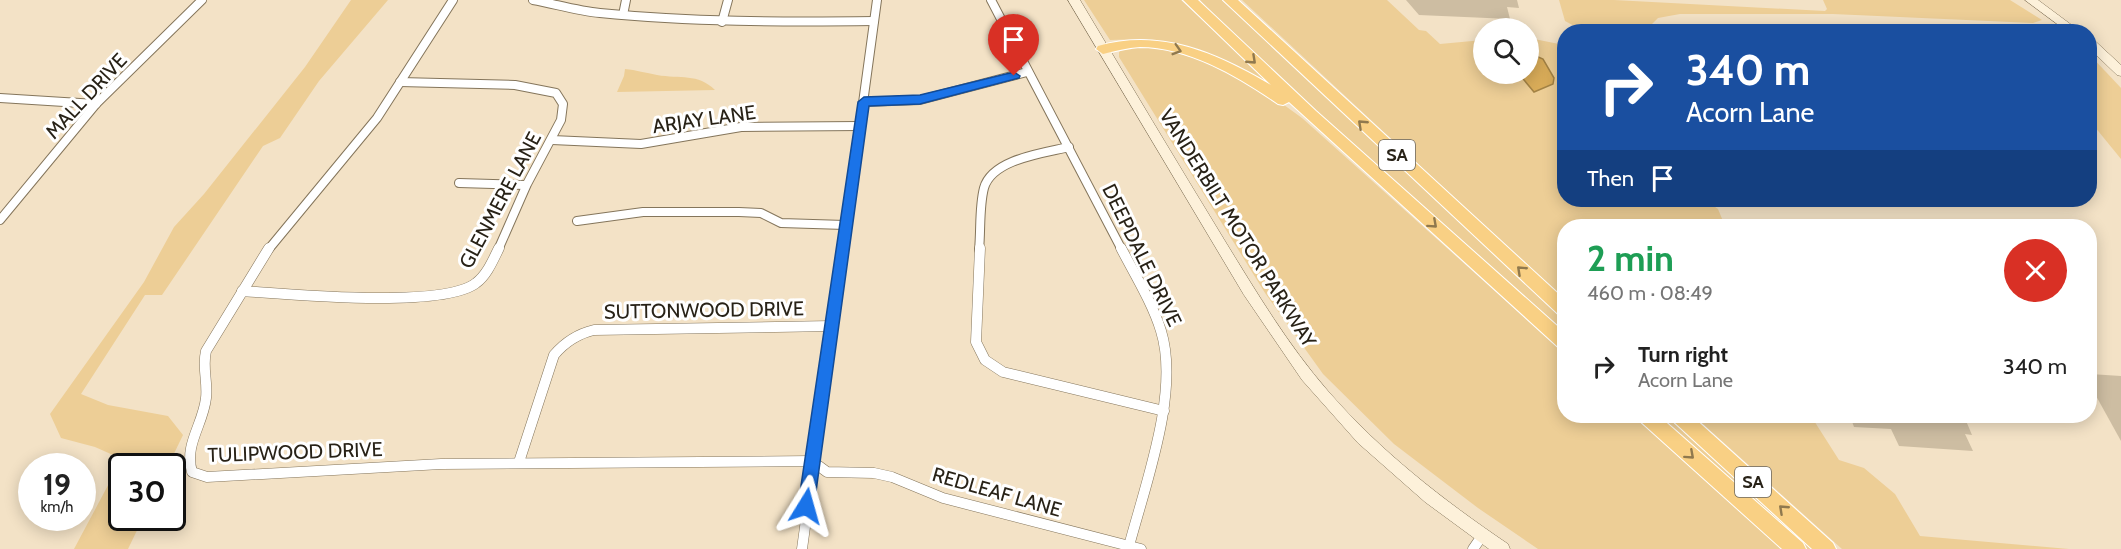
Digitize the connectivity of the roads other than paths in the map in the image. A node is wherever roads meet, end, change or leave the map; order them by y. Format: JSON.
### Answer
{"nodes":[{"id":1,"x":202,"y":0,"type":"edge"},
{"id":2,"x":453,"y":0,"type":"edge"},
{"id":3,"x":533,"y":0,"type":"edge"},
{"id":4,"x":626,"y":0,"type":"edge"},
{"id":5,"x":728,"y":0,"type":"edge"},
{"id":6,"x":877,"y":0,"type":"edge"},
{"id":7,"x":991,"y":0,"type":"edge"},
{"id":8,"x":1074,"y":0,"type":"edge"},
{"id":9,"x":1191,"y":0,"type":"edge"},
{"id":10,"x":1230,"y":0,"type":"edge"},
{"id":11,"x":2031,"y":0,"type":"edge"},
{"id":12,"x":623,"y":15,"type":"junction"},
{"id":13,"x":874,"y":21,"type":"junction"},
{"id":14,"x":722,"y":22,"type":"junction"},
{"id":15,"x":2065,"y":24,"type":"edge"},
{"id":16,"x":1103,"y":49,"type":"junction"},
{"id":17,"x":2097,"y":50,"type":"edge"},
{"id":18,"x":1028,"y":72,"type":"junction"},
{"id":19,"x":2121,"y":72,"type":"edge"},
{"id":20,"x":400,"y":82,"type":"junction"},
{"id":21,"x":0,"y":98,"type":"edge"},
{"id":22,"x":864,"y":102,"type":"junction"},
{"id":23,"x":96,"y":104,"type":"junction"},
{"id":24,"x":860,"y":126,"type":"junction"},
{"id":25,"x":552,"y":140,"type":"junction"},
{"id":26,"x":1069,"y":147,"type":"junction"},
{"id":27,"x":459,"y":183,"type":"dead end"},
{"id":28,"x":525,"y":185,"type":"junction"},
{"id":29,"x":1389,"y":185,"type":"junction"},
{"id":30,"x":0,"y":220,"type":"edge"},
{"id":31,"x":577,"y":221,"type":"dead end"},
{"id":32,"x":845,"y":225,"type":"junction"},
{"id":33,"x":242,"y":291,"type":"junction"},
{"id":34,"x":1557,"y":303,"type":"edge"},
{"id":35,"x":831,"y":326,"type":"junction"},
{"id":36,"x":1557,"y":336,"type":"edge"},
{"id":37,"x":1164,"y":411,"type":"junction"},
{"id":38,"x":1655,"y":423,"type":"edge"},
{"id":39,"x":1688,"y":423,"type":"edge"},
{"id":40,"x":812,"y":461,"type":"junction"},
{"id":41,"x":519,"y":462,"type":"junction"},
{"id":42,"x":1478,"y":542,"type":"edge"},
{"id":43,"x":1129,"y":546,"type":"junction"},
{"id":44,"x":802,"y":549,"type":"edge"},
{"id":45,"x":1141,"y":549,"type":"edge"},
{"id":46,"x":1502,"y":549,"type":"edge"},
{"id":47,"x":1796,"y":549,"type":"edge"},
{"id":48,"x":1826,"y":549,"type":"edge"}],
"edges":[{"from":1,"to":23,"type":"street","name":"MALL DRIVE"},
{"from":2,"to":20,"type":"street","name":"TULIPWOOD DRIVE"},
{"from":3,"to":12,"type":"street"},
{"from":4,"to":12,"type":"street"},
{"from":5,"to":14,"type":"street"},
{"from":6,"to":13,"type":"street"},
{"from":7,"to":18,"type":"street","name":"DEEPDALE DRIVE"},
{"from":8,"to":16,"type":"main road","name":"VANDERBILT MOTOR PARKWAY"},
{"from":9,"to":29,"type":"highway","number":"SA","one_way":true},
{"from":34,"to":10,"type":"highway","number":"SA","one_way":true},
{"from":11,"to":15,"type":"main road"},
{"from":12,"to":14,"type":"street"},
{"from":13,"to":14,"type":"street"},
{"from":13,"to":22,"type":"street"},
{"from":16,"to":29,"type":"highway","one_way":true},
{"from":16,"to":42,"type":"main road","name":"VANDERBILT MOTOR PARKWAY"},
{"from":17,"to":19,"type":"main road"},
{"from":18,"to":22,"type":"street"},
{"from":18,"to":26,"type":"street","name":"DEEPDALE DRIVE"},
{"from":20,"to":25,"type":"street","name":"GLENMERE LANE"},
{"from":20,"to":33,"type":"street","name":"TULIPWOOD DRIVE"},
{"from":21,"to":23,"type":"street"},
{"from":22,"to":24,"type":"street"},
{"from":23,"to":30,"type":"street","name":"MALL DRIVE"},
{"from":24,"to":25,"type":"street","name":"ARJAY LANE"},
{"from":24,"to":32,"type":"street"},
{"from":25,"to":28,"type":"street","name":"GLENMERE LANE"},
{"from":26,"to":37,"type":"street","name":"DEEPDALE DRIVE"},
{"from":26,"to":37,"type":"street"},
{"from":27,"to":28,"type":"street"},
{"from":28,"to":33,"type":"street","name":"GLENMERE LANE"},
{"from":29,"to":36,"type":"highway","number":"SA","one_way":true},
{"from":31,"to":32,"type":"street"},
{"from":32,"to":35,"type":"street"},
{"from":33,"to":41,"type":"street","name":"TULIPWOOD DRIVE"},
{"from":35,"to":40,"type":"street"},
{"from":35,"to":41,"type":"street","name":"SUTTONWOOD DRIVE"},
{"from":37,"to":43,"type":"street","name":"DEEPDALE DRIVE"},
{"from":38,"to":47,"type":"highway","number":"SA","one_way":true},
{"from":48,"to":39,"type":"highway","number":"SA","one_way":true},
{"from":40,"to":41,"type":"street","name":"TULIPWOOD DRIVE"},
{"from":40,"to":43,"type":"street","name":"REDLEAF LANE"},
{"from":40,"to":44,"type":"street"},
{"from":42,"to":46,"type":"main road","name":"VANDERBILT MOTOR PARKWAY"},
{"from":43,"to":45,"type":"street","name":"REDLEAF LANE"}]}
